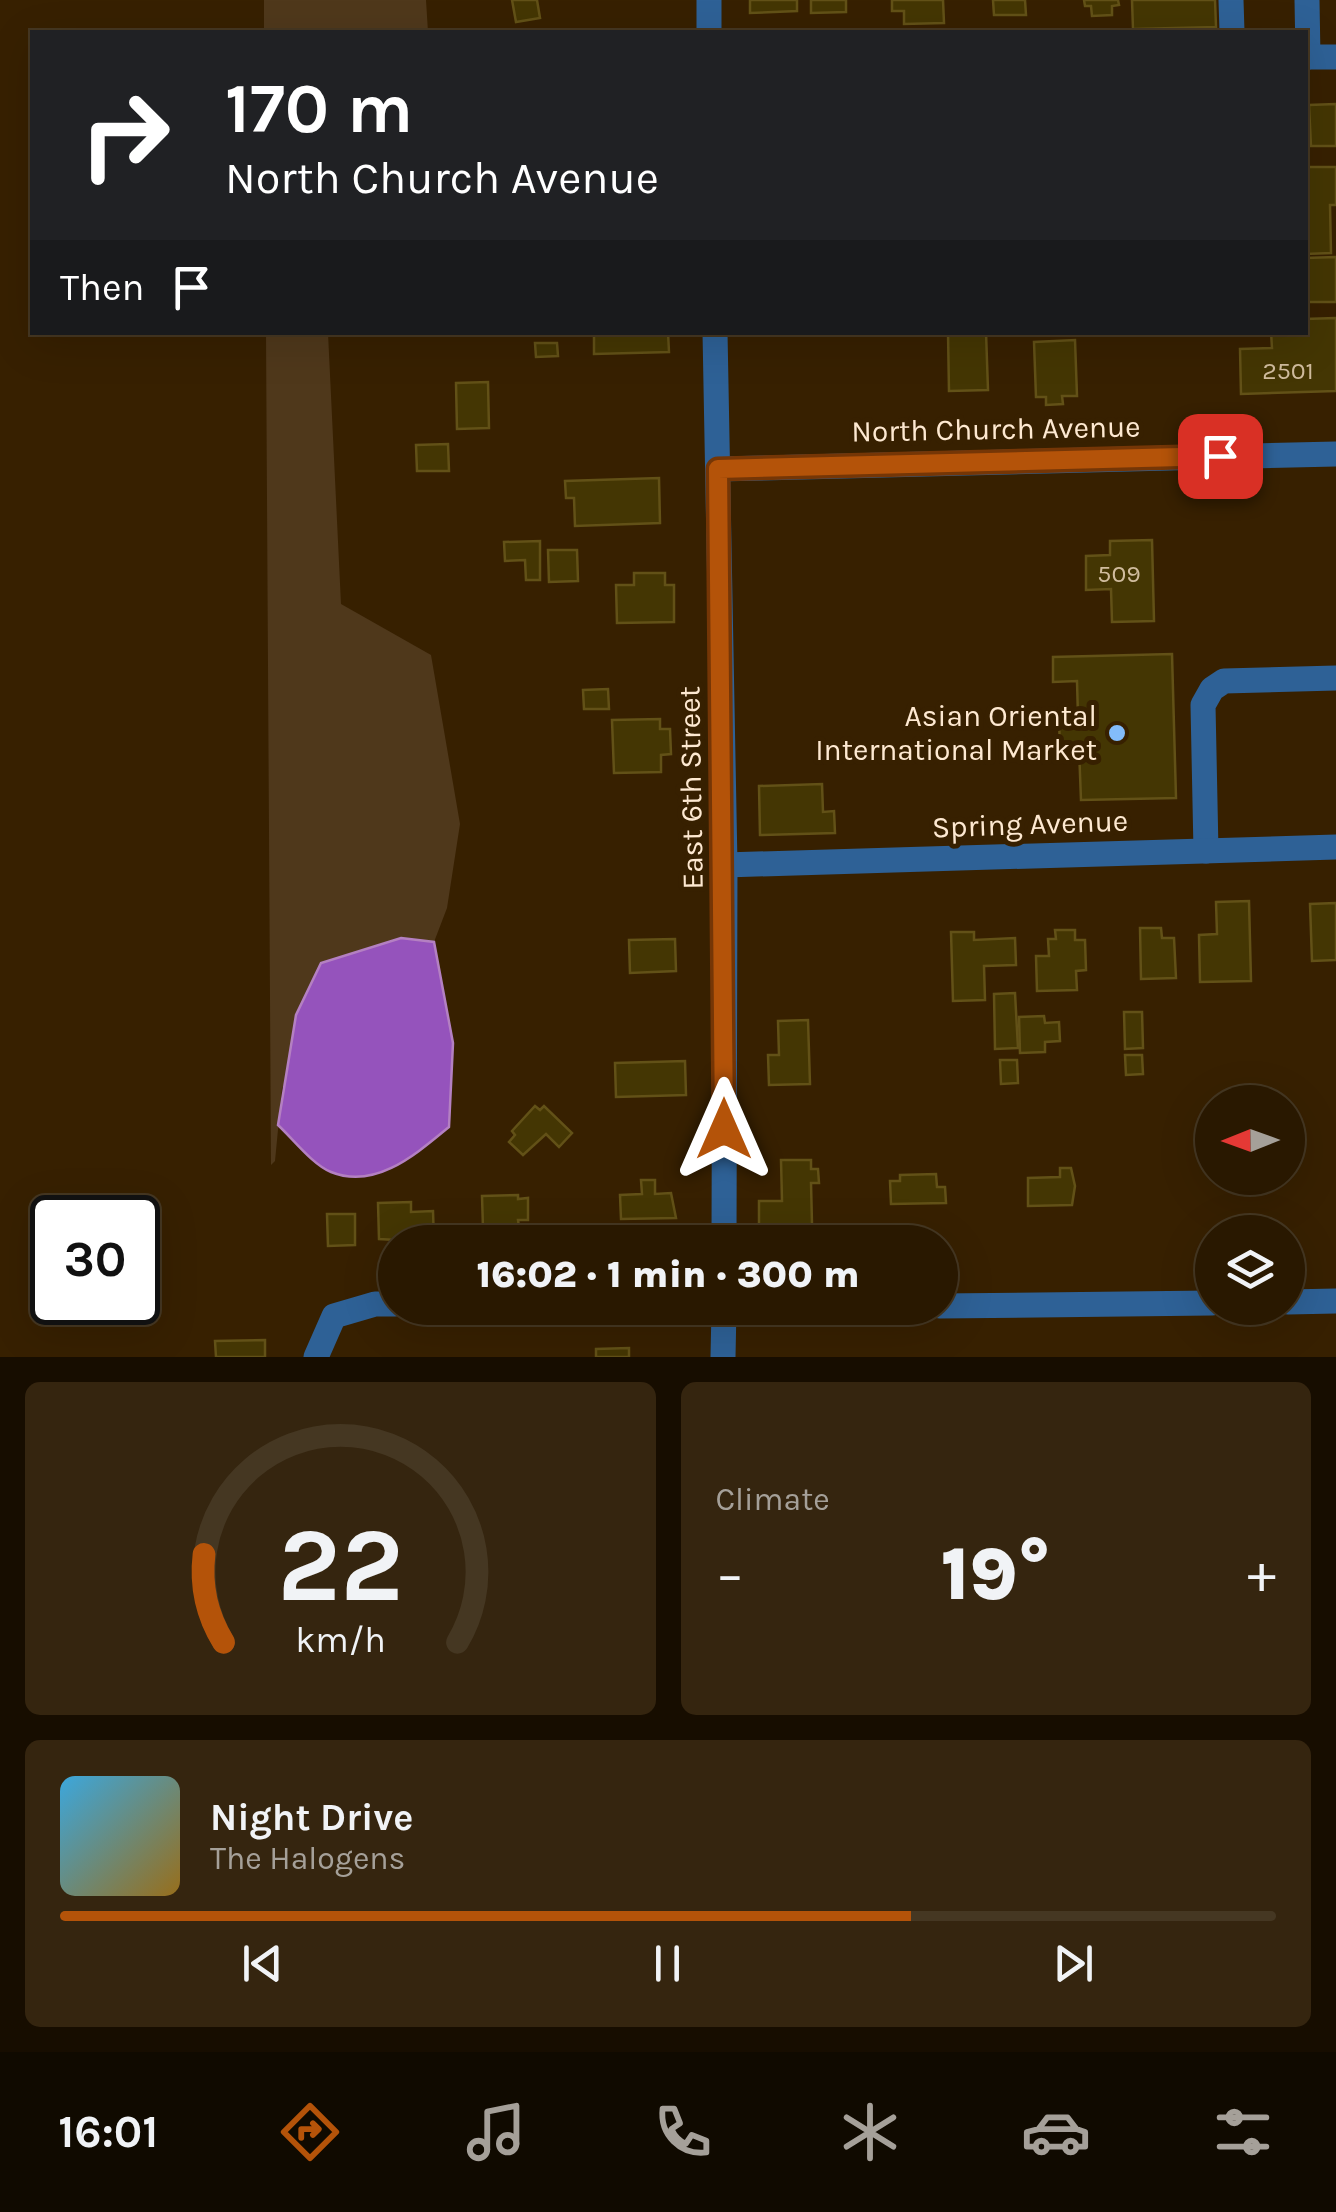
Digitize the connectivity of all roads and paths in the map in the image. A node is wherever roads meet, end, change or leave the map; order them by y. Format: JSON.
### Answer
{"nodes":[{"id":1,"x":709,"y":0,"type":"edge"},
{"id":2,"x":1231,"y":0,"type":"edge"},
{"id":3,"x":1306,"y":0,"type":"edge"},
{"id":4,"x":709,"y":30,"type":"edge"},
{"id":5,"x":1232,"y":30,"type":"edge"},
{"id":6,"x":1306,"y":30,"type":"edge"},
{"id":7,"x":1308,"y":57,"type":"edge"},
{"id":8,"x":1336,"y":57,"type":"edge"},
{"id":9,"x":715,"y":335,"type":"edge"},
{"id":10,"x":1336,"y":454,"type":"edge"},
{"id":11,"x":718,"y":469,"type":"junction"},
{"id":12,"x":1336,"y":678,"type":"edge"},
{"id":13,"x":1336,"y":847,"type":"edge"},
{"id":14,"x":1206,"y":851,"type":"junction"},
{"id":15,"x":725,"y":865,"type":"junction"},
{"id":16,"x":724,"y":1225,"type":"edge"},
{"id":17,"x":1336,"y":1301,"type":"edge"},
{"id":18,"x":1305,"y":1302,"type":"edge"},
{"id":19,"x":1195,"y":1303,"type":"edge"},
{"id":20,"x":378,"y":1304,"type":"edge"},
{"id":21,"x":958,"y":1306,"type":"edge"},
{"id":22,"x":724,"y":1325,"type":"edge"},
{"id":23,"x":316,"y":1357,"type":"edge"},
{"id":24,"x":723,"y":1357,"type":"edge"}],
"edges":[{"from":1,"to":4,"type":"street"},
{"from":2,"to":5,"type":"street"},
{"from":3,"to":6,"type":"street"},
{"from":7,"to":8,"type":"street"},
{"from":9,"to":11,"type":"street","name":"East 6th Street"},
{"from":10,"to":11,"type":"street","name":"North Church Avenue"},
{"from":11,"to":15,"type":"street","name":"East 6th Street"},
{"from":12,"to":14,"type":"street"},
{"from":13,"to":14,"type":"street","name":"Spring Avenue"},
{"from":14,"to":15,"type":"street","name":"Spring Avenue"},
{"from":15,"to":16,"type":"street","name":"East 6th Street"},
{"from":17,"to":18,"type":"street"},
{"from":19,"to":21,"type":"street"},
{"from":20,"to":23,"type":"street"},
{"from":22,"to":24,"type":"street"}]}
